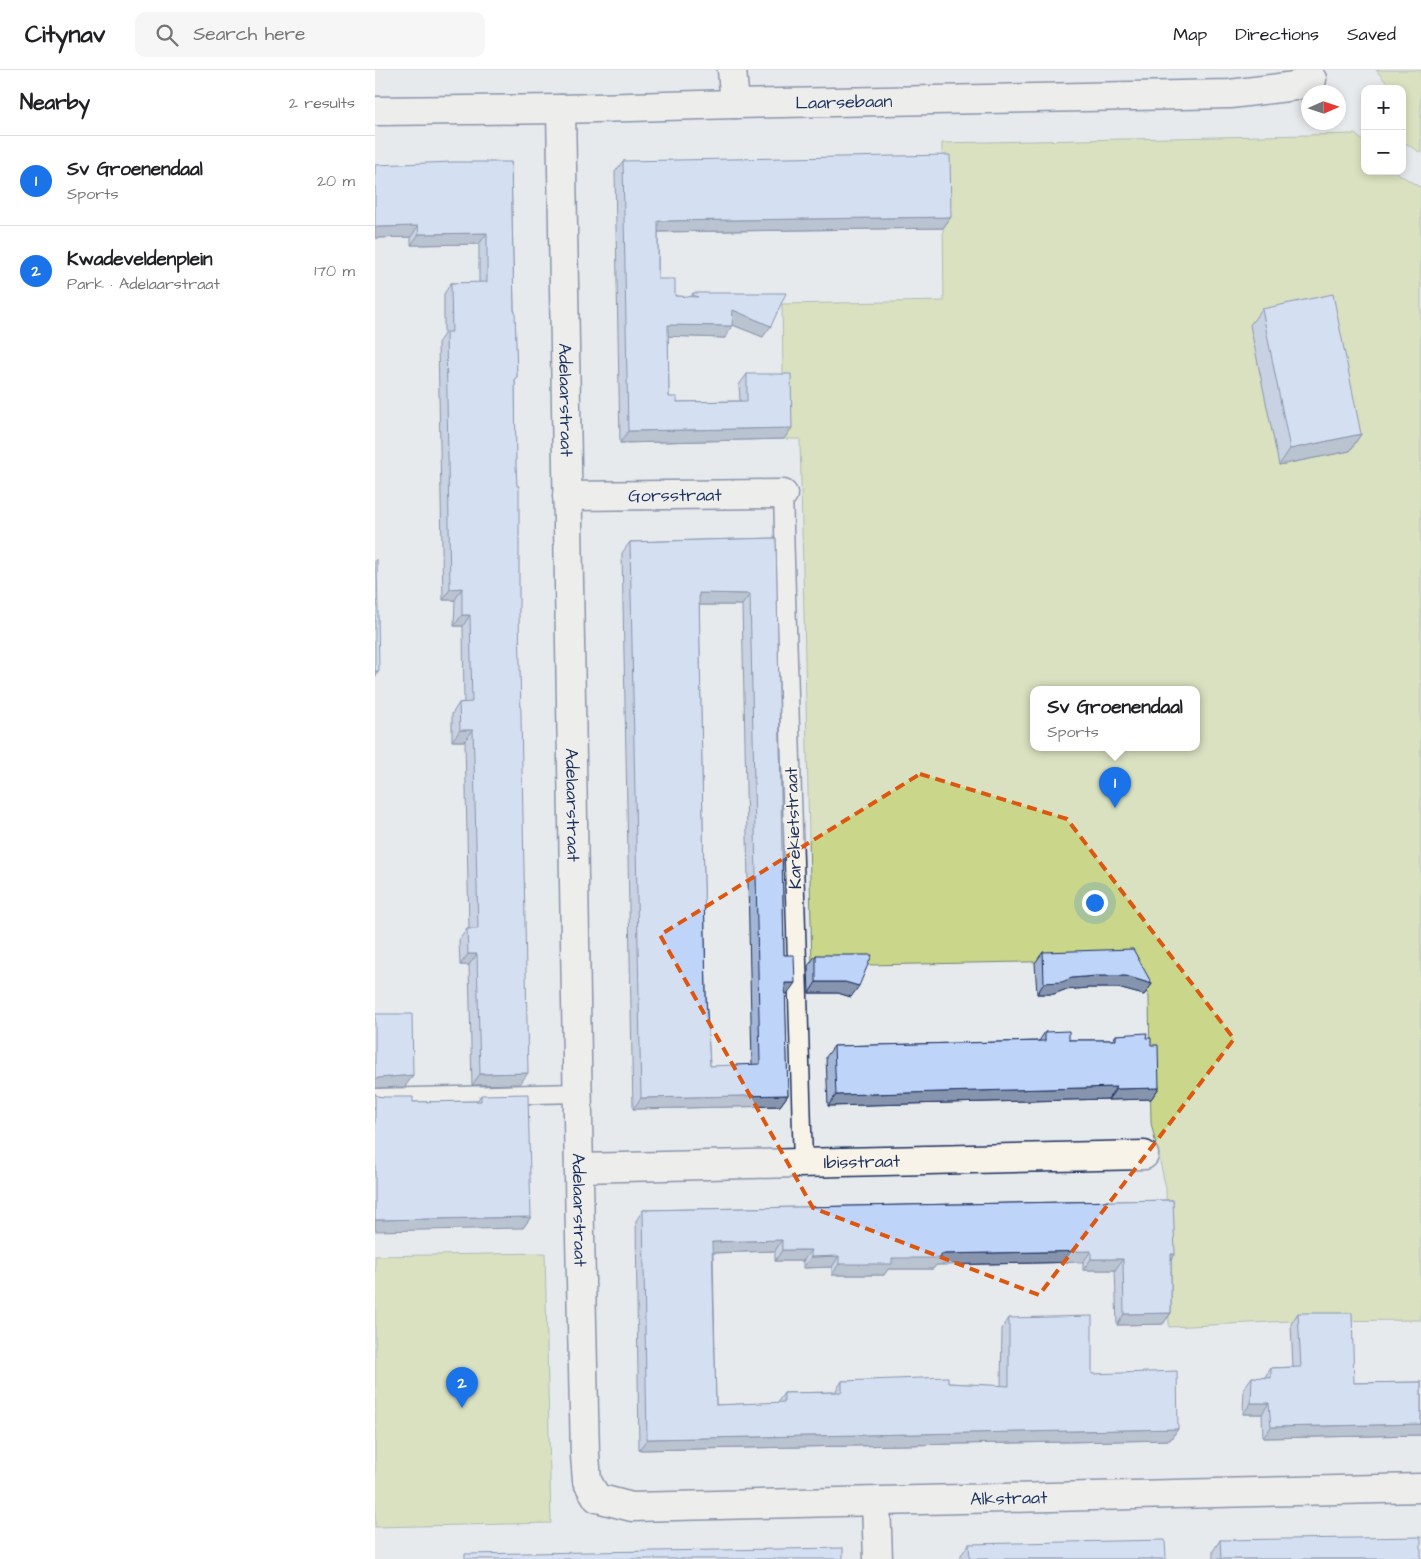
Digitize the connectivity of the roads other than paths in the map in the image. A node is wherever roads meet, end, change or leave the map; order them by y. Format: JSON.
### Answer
{"nodes":[{"id":1,"x":732,"y":70,"type":"edge"},
{"id":2,"x":1312,"y":80,"type":"dead end"},
{"id":3,"x":735,"y":104,"type":"junction"},
{"id":4,"x":561,"y":109,"type":"junction"},
{"id":5,"x":375,"y":111,"type":"edge"},
{"id":6,"x":783,"y":494,"type":"joint"},
{"id":7,"x":567,"y":496,"type":"junction"},
{"id":8,"x":578,"y":1093,"type":"junction"},
{"id":9,"x":375,"y":1098,"type":"edge"},
{"id":10,"x":1144,"y":1155,"type":"dead end"},
{"id":11,"x":803,"y":1163,"type":"junction"},
{"id":12,"x":580,"y":1168,"type":"junction"},
{"id":13,"x":1421,"y":1488,"type":"edge"},
{"id":14,"x":597,"y":1498,"type":"joint"},
{"id":15,"x":876,"y":1502,"type":"junction"},
{"id":16,"x":878,"y":1559,"type":"edge"}],
"edges":[{"from":1,"to":3,"type":"street"},
{"from":2,"to":3,"type":"street","name":"Laarsebaan"},
{"from":3,"to":4,"type":"street","name":"Laarsebaan"},
{"from":4,"to":5,"type":"street","name":"Laarsebaan"},
{"from":4,"to":7,"type":"street","name":"Adelaarstraat"},
{"from":6,"to":7,"type":"street","name":"Gorsstraat"},
{"from":6,"to":11,"type":"lane","name":"Karekietstraat"},
{"from":7,"to":8,"type":"street","name":"Adelaarstraat"},
{"from":8,"to":9,"type":"lane"},
{"from":8,"to":12,"type":"street","name":"Adelaarstraat"},
{"from":10,"to":11,"type":"street","name":"Ibisstraat"},
{"from":11,"to":12,"type":"street","name":"Ibisstraat"},
{"from":12,"to":14,"type":"street","name":"Adelaarstraat"},
{"from":13,"to":15,"type":"street","name":"Alkstraat"},
{"from":14,"to":15,"type":"street","name":"Alkstraat"},
{"from":15,"to":16,"type":"street"}]}
